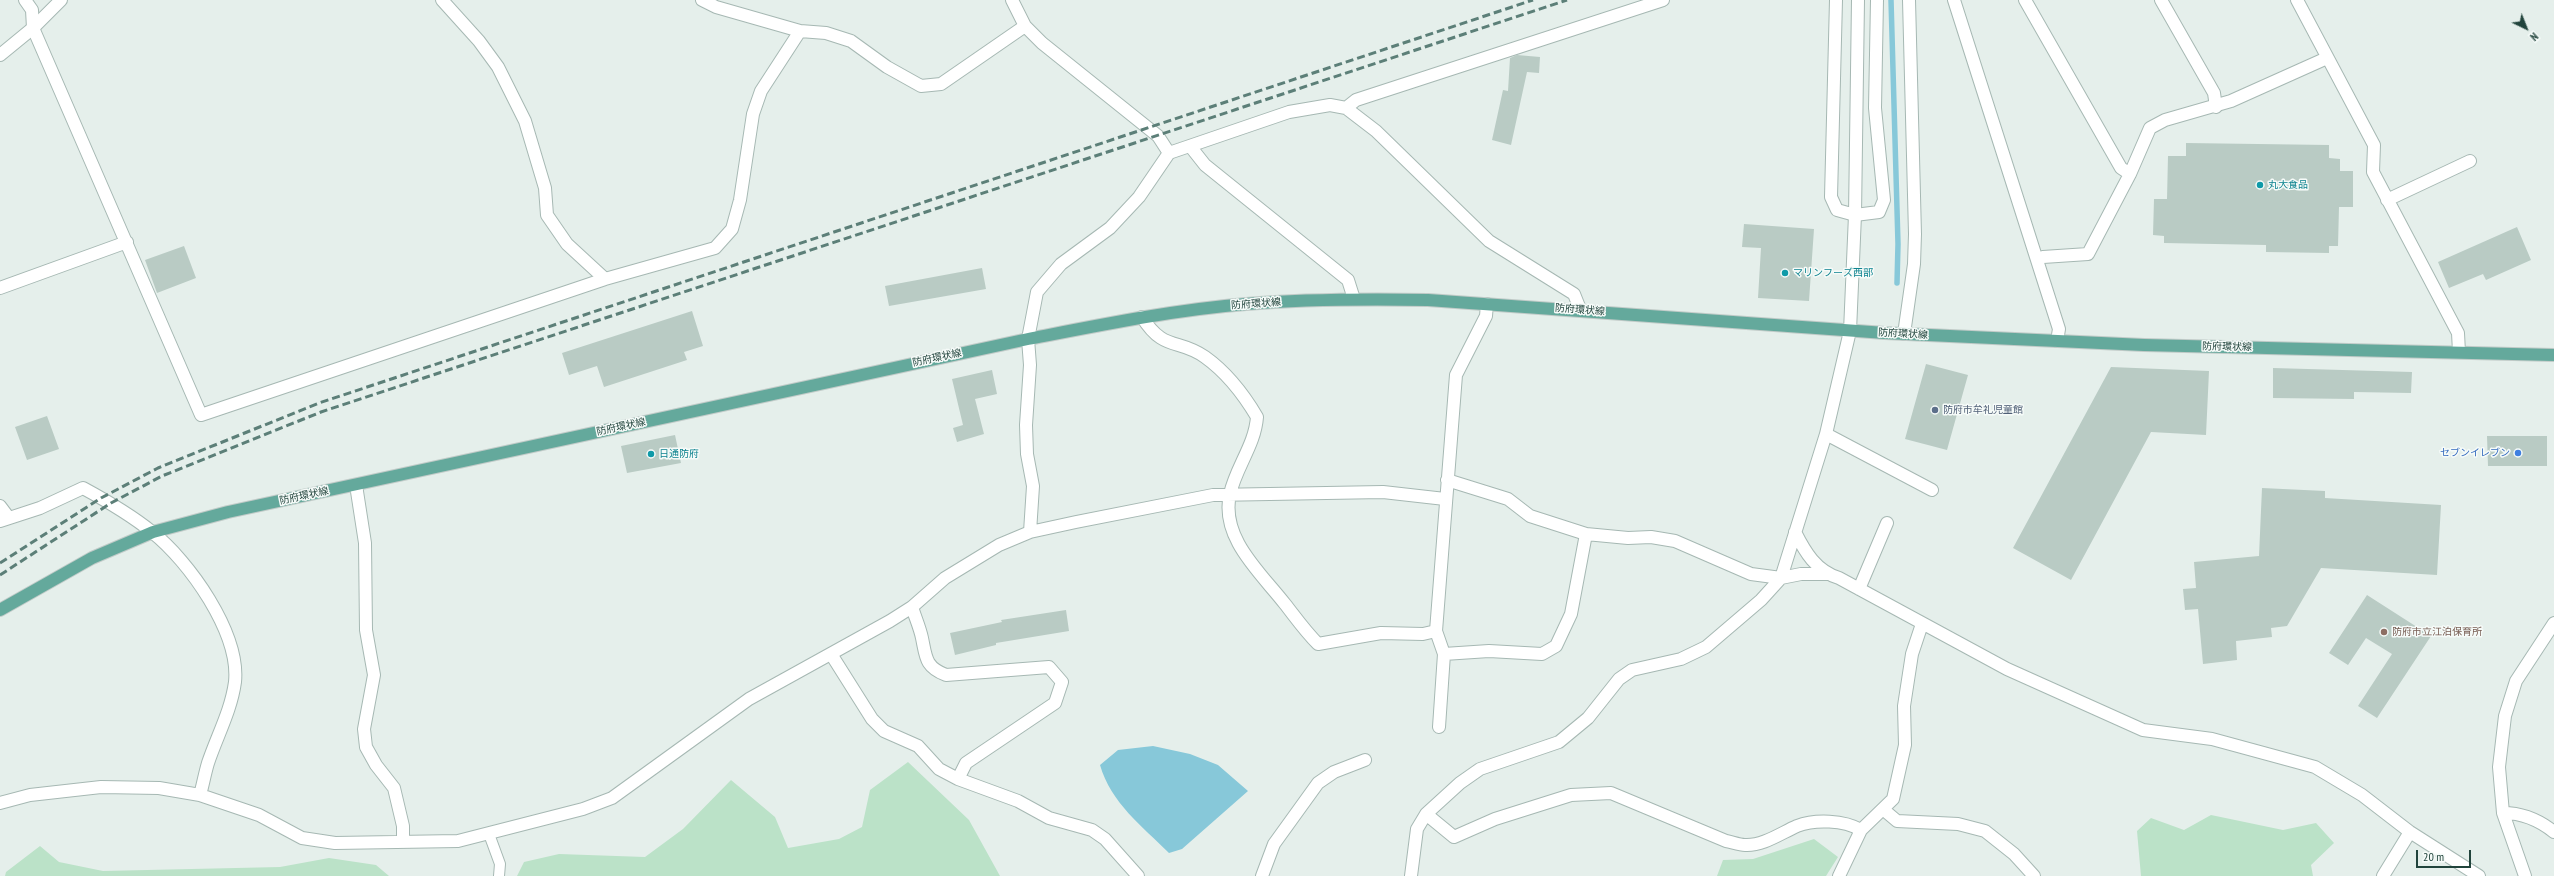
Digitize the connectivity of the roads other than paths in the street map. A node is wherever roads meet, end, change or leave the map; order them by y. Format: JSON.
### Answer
{"nodes":[{"id":1,"x":25,"y":0,"type":"edge"},
{"id":2,"x":61,"y":0,"type":"edge"},
{"id":3,"x":442,"y":0,"type":"edge"},
{"id":4,"x":702,"y":0,"type":"edge"},
{"id":5,"x":1012,"y":0,"type":"edge"},
{"id":6,"x":1663,"y":0,"type":"edge"},
{"id":7,"x":1836,"y":0,"type":"edge"},
{"id":8,"x":1858,"y":0,"type":"edge"},
{"id":9,"x":1877,"y":0,"type":"edge"},
{"id":10,"x":1909,"y":0,"type":"edge"},
{"id":11,"x":1954,"y":0,"type":"edge"},
{"id":12,"x":2025,"y":0,"type":"edge"},
{"id":13,"x":2161,"y":0,"type":"edge"},
{"id":14,"x":2297,"y":0,"type":"edge"},
{"id":15,"x":1025,"y":26,"type":"junction"},
{"id":16,"x":32,"y":28,"type":"junction"},
{"id":17,"x":800,"y":31,"type":"junction"},
{"id":18,"x":0,"y":55,"type":"edge"},
{"id":19,"x":2327,"y":58,"type":"junction"},
{"id":20,"x":2216,"y":107,"type":"junction"},
{"id":21,"x":1346,"y":108,"type":"junction"},
{"id":22,"x":1190,"y":146,"type":"junction"},
{"id":23,"x":1168,"y":153,"type":"junction"},
{"id":24,"x":2470,"y":161,"type":"dead end"},
{"id":25,"x":2130,"y":174,"type":"junction"},
{"id":26,"x":2387,"y":200,"type":"junction"},
{"id":27,"x":1855,"y":215,"type":"junction"},
{"id":28,"x":127,"y":242,"type":"junction"},
{"id":29,"x":2037,"y":260,"type":"junction"},
{"id":30,"x":605,"y":279,"type":"junction"},
{"id":31,"x":0,"y":288,"type":"edge"},
{"id":32,"x":1354,"y":299,"type":"junction"},
{"id":33,"x":1487,"y":304,"type":"junction"},
{"id":34,"x":1580,"y":309,"type":"junction"},
{"id":35,"x":1142,"y":317,"type":"junction"},
{"id":36,"x":1850,"y":331,"type":"junction"},
{"id":37,"x":1904,"y":334,"type":"junction"},
{"id":38,"x":1028,"y":339,"type":"junction"},
{"id":39,"x":2057,"y":341,"type":"junction"},
{"id":40,"x":2459,"y":352,"type":"junction"},
{"id":41,"x":2554,"y":354,"type":"edge"},
{"id":42,"x":1826,"y":434,"type":"junction"},
{"id":43,"x":1447,"y":480,"type":"junction"},
{"id":44,"x":356,"y":485,"type":"junction"},
{"id":45,"x":1932,"y":490,"type":"dead end"},
{"id":46,"x":1230,"y":495,"type":"junction"},
{"id":47,"x":1445,"y":500,"type":"junction"},
{"id":48,"x":0,"y":506,"type":"edge"},
{"id":49,"x":4,"y":520,"type":"edge"},
{"id":50,"x":1888,"y":523,"type":"dead end"},
{"id":51,"x":153,"y":532,"type":"junction"},
{"id":52,"x":1030,"y":532,"type":"junction"},
{"id":53,"x":1795,"y":532,"type":"junction"},
{"id":54,"x":1586,"y":534,"type":"junction"},
{"id":55,"x":1827,"y":574,"type":"junction"},
{"id":56,"x":1781,"y":578,"type":"junction"},
{"id":57,"x":1859,"y":589,"type":"junction"},
{"id":58,"x":912,"y":607,"type":"junction"},
{"id":59,"x":0,"y":610,"type":"edge"},
{"id":60,"x":2554,"y":623,"type":"edge"},
{"id":61,"x":1922,"y":624,"type":"junction"},
{"id":62,"x":1436,"y":631,"type":"junction"},
{"id":63,"x":831,"y":654,"type":"junction"},
{"id":64,"x":1444,"y":654,"type":"junction"},
{"id":65,"x":1439,"y":727,"type":"dead end"},
{"id":66,"x":1365,"y":760,"type":"dead end"},
{"id":67,"x":958,"y":779,"type":"junction"},
{"id":68,"x":200,"y":795,"type":"junction"},
{"id":69,"x":0,"y":803,"type":"edge"},
{"id":70,"x":1884,"y":810,"type":"junction"},
{"id":71,"x":2503,"y":812,"type":"junction"},
{"id":72,"x":1426,"y":814,"type":"junction"},
{"id":73,"x":1861,"y":830,"type":"junction"},
{"id":74,"x":2410,"y":832,"type":"junction"},
{"id":75,"x":2554,"y":832,"type":"edge"},
{"id":76,"x":489,"y":834,"type":"junction"},
{"id":77,"x":403,"y":842,"type":"junction"},
{"id":78,"x":499,"y":876,"type":"edge"},
{"id":79,"x":1138,"y":876,"type":"edge"},
{"id":80,"x":1262,"y":876,"type":"edge"},
{"id":81,"x":1411,"y":876,"type":"edge"},
{"id":82,"x":1839,"y":876,"type":"edge"},
{"id":83,"x":2034,"y":876,"type":"edge"},
{"id":84,"x":2382,"y":876,"type":"edge"},
{"id":85,"x":2479,"y":876,"type":"edge"},
{"id":86,"x":2525,"y":876,"type":"edge"}],
"edges":[{"from":1,"to":16,"type":"street"},
{"from":2,"to":16,"type":"street"},
{"from":3,"to":30,"type":"street"},
{"from":4,"to":17,"type":"street"},
{"from":5,"to":15,"type":"street"},
{"from":6,"to":21,"type":"street"},
{"from":7,"to":27,"type":"street"},
{"from":8,"to":27,"type":"street"},
{"from":9,"to":27,"type":"street"},
{"from":10,"to":37,"type":"street"},
{"from":11,"to":29,"type":"street"},
{"from":12,"to":25,"type":"street"},
{"from":13,"to":20,"type":"street"},
{"from":14,"to":19,"type":"street"},
{"from":15,"to":17,"type":"street"},
{"from":15,"to":23,"type":"street"},
{"from":16,"to":18,"type":"street"},
{"from":16,"to":28,"type":"street"},
{"from":17,"to":30,"type":"street"},
{"from":19,"to":20,"type":"street"},
{"from":19,"to":26,"type":"street"},
{"from":20,"to":25,"type":"street"},
{"from":21,"to":22,"type":"street"},
{"from":21,"to":34,"type":"street"},
{"from":22,"to":23,"type":"street"},
{"from":22,"to":32,"type":"street"},
{"from":23,"to":38,"type":"street"},
{"from":24,"to":26,"type":"street"},
{"from":25,"to":29,"type":"street"},
{"from":26,"to":40,"type":"street"},
{"from":27,"to":36,"type":"street"},
{"from":28,"to":30,"type":"street"},
{"from":28,"to":31,"type":"street"},
{"from":29,"to":39,"type":"street"},
{"from":32,"to":33,"type":"main road","name":"防府環状線"},
{"from":32,"to":35,"type":"main road","name":"防府環状線"},
{"from":33,"to":34,"type":"main road","name":"防府環状線"},
{"from":33,"to":43,"type":"street"},
{"from":34,"to":36,"type":"main road","name":"防府環状線"},
{"from":35,"to":38,"type":"main road","name":"防府環状線"},
{"from":35,"to":46,"type":"street"},
{"from":36,"to":37,"type":"main road","name":"防府環状線"},
{"from":36,"to":42,"type":"street"},
{"from":37,"to":39,"type":"main road","name":"防府環状線"},
{"from":38,"to":44,"type":"main road","name":"防府環状線"},
{"from":38,"to":52,"type":"street"},
{"from":39,"to":40,"type":"main road","name":"防府環状線"},
{"from":40,"to":41,"type":"main road","name":"防府環状線"},
{"from":42,"to":45,"type":"street"},
{"from":42,"to":53,"type":"street"},
{"from":43,"to":47,"type":"street"},
{"from":43,"to":54,"type":"street"},
{"from":44,"to":51,"type":"main road","name":"防府環状線"},
{"from":44,"to":77,"type":"street"},
{"from":46,"to":47,"type":"street"},
{"from":46,"to":52,"type":"street"},
{"from":46,"to":62,"type":"street"},
{"from":47,"to":62,"type":"street"},
{"from":48,"to":49,"type":"street"},
{"from":49,"to":51,"type":"street"},
{"from":50,"to":57,"type":"street"},
{"from":51,"to":59,"type":"main road","name":"防府環状線"},
{"from":51,"to":68,"type":"street"},
{"from":52,"to":58,"type":"street"},
{"from":53,"to":55,"type":"street"},
{"from":53,"to":56,"type":"street"},
{"from":54,"to":56,"type":"street"},
{"from":54,"to":64,"type":"street"},
{"from":55,"to":56,"type":"street"},
{"from":55,"to":57,"type":"street"},
{"from":56,"to":72,"type":"street"},
{"from":57,"to":61,"type":"street"},
{"from":58,"to":63,"type":"street"},
{"from":58,"to":67,"type":"street"},
{"from":60,"to":71,"type":"street"},
{"from":61,"to":70,"type":"street"},
{"from":61,"to":74,"type":"street"},
{"from":62,"to":64,"type":"street"},
{"from":63,"to":67,"type":"street"},
{"from":63,"to":76,"type":"street"},
{"from":64,"to":65,"type":"street"},
{"from":66,"to":80,"type":"street"},
{"from":67,"to":79,"type":"street"},
{"from":68,"to":69,"type":"street"},
{"from":68,"to":77,"type":"street"},
{"from":70,"to":73,"type":"street"},
{"from":70,"to":83,"type":"street"},
{"from":71,"to":75,"type":"street"},
{"from":71,"to":86,"type":"street"},
{"from":72,"to":73,"type":"street"},
{"from":72,"to":81,"type":"street"},
{"from":73,"to":82,"type":"street"},
{"from":74,"to":84,"type":"street"},
{"from":74,"to":85,"type":"street"},
{"from":76,"to":77,"type":"street"},
{"from":76,"to":78,"type":"lane"}]}
